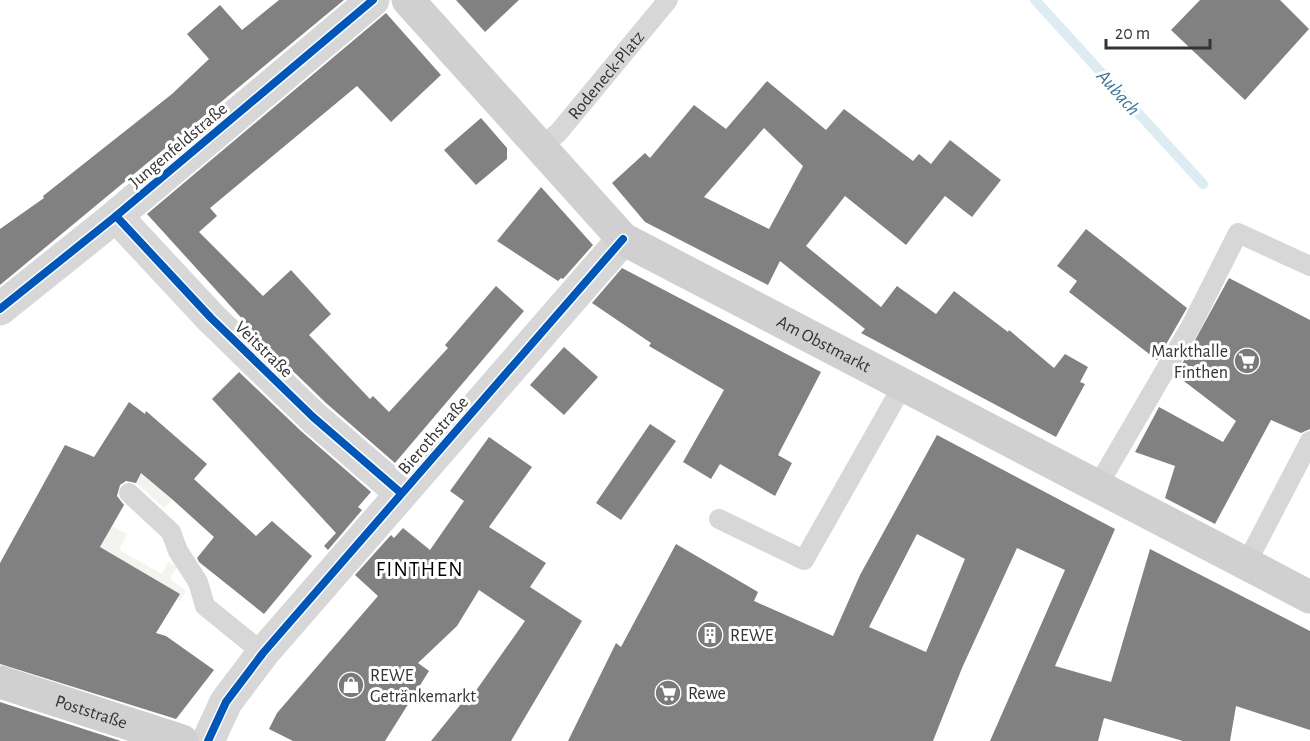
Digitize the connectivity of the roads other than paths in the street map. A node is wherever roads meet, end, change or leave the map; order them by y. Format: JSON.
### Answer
{"nodes":[{"id":1,"x":373,"y":0,"type":"edge"},
{"id":2,"x":408,"y":0,"type":"edge"},
{"id":3,"x":668,"y":0,"type":"edge"},
{"id":4,"x":540,"y":147,"type":"junction"},
{"id":5,"x":116,"y":216,"type":"junction"},
{"id":6,"x":623,"y":240,"type":"junction"},
{"id":7,"x":1310,"y":266,"type":"edge"},
{"id":8,"x":0,"y":309,"type":"edge"},
{"id":9,"x":903,"y":385,"type":"junction"},
{"id":10,"x":1310,"y":441,"type":"edge"},
{"id":11,"x":1097,"y":488,"type":"junction"},
{"id":12,"x":129,"y":493,"type":"dead end"},
{"id":13,"x":401,"y":493,"type":"junction"},
{"id":14,"x":719,"y":519,"type":"dead end"},
{"id":15,"x":1246,"y":564,"type":"junction"},
{"id":16,"x":1310,"y":597,"type":"edge"},
{"id":17,"x":263,"y":653,"type":"junction"},
{"id":18,"x":0,"y":681,"type":"edge"},
{"id":19,"x":183,"y":741,"type":"edge"},
{"id":20,"x":208,"y":741,"type":"edge"}],
"edges":[{"from":1,"to":5,"type":"street","name":"Jungenfeldstraße"},
{"from":2,"to":4,"type":"main road","name":"Am Obstmarkt"},
{"from":3,"to":4,"type":"lane","name":"Rodeneck-Platz"},
{"from":4,"to":6,"type":"main road","name":"Am Obstmarkt"},
{"from":5,"to":8,"type":"street","name":"Jungenfeldstraße"},
{"from":5,"to":13,"type":"street","name":"Veitstraße"},
{"from":6,"to":9,"type":"main road","name":"Am Obstmarkt"},
{"from":6,"to":13,"type":"street","name":"Bierothstraße"},
{"from":7,"to":11,"type":"lane"},
{"from":9,"to":11,"type":"main road","name":"Am Obstmarkt"},
{"from":9,"to":14,"type":"lane"},
{"from":10,"to":15,"type":"lane"},
{"from":11,"to":15,"type":"main road","name":"Am Obstmarkt"},
{"from":12,"to":17,"type":"lane"},
{"from":13,"to":17,"type":"street","name":"Bierothstraße"},
{"from":15,"to":16,"type":"main road","name":"Am Obstmarkt"},
{"from":17,"to":20,"type":"street","name":"Bierothstraße"},
{"from":18,"to":19,"type":"main road","name":"Poststraße"}]}
